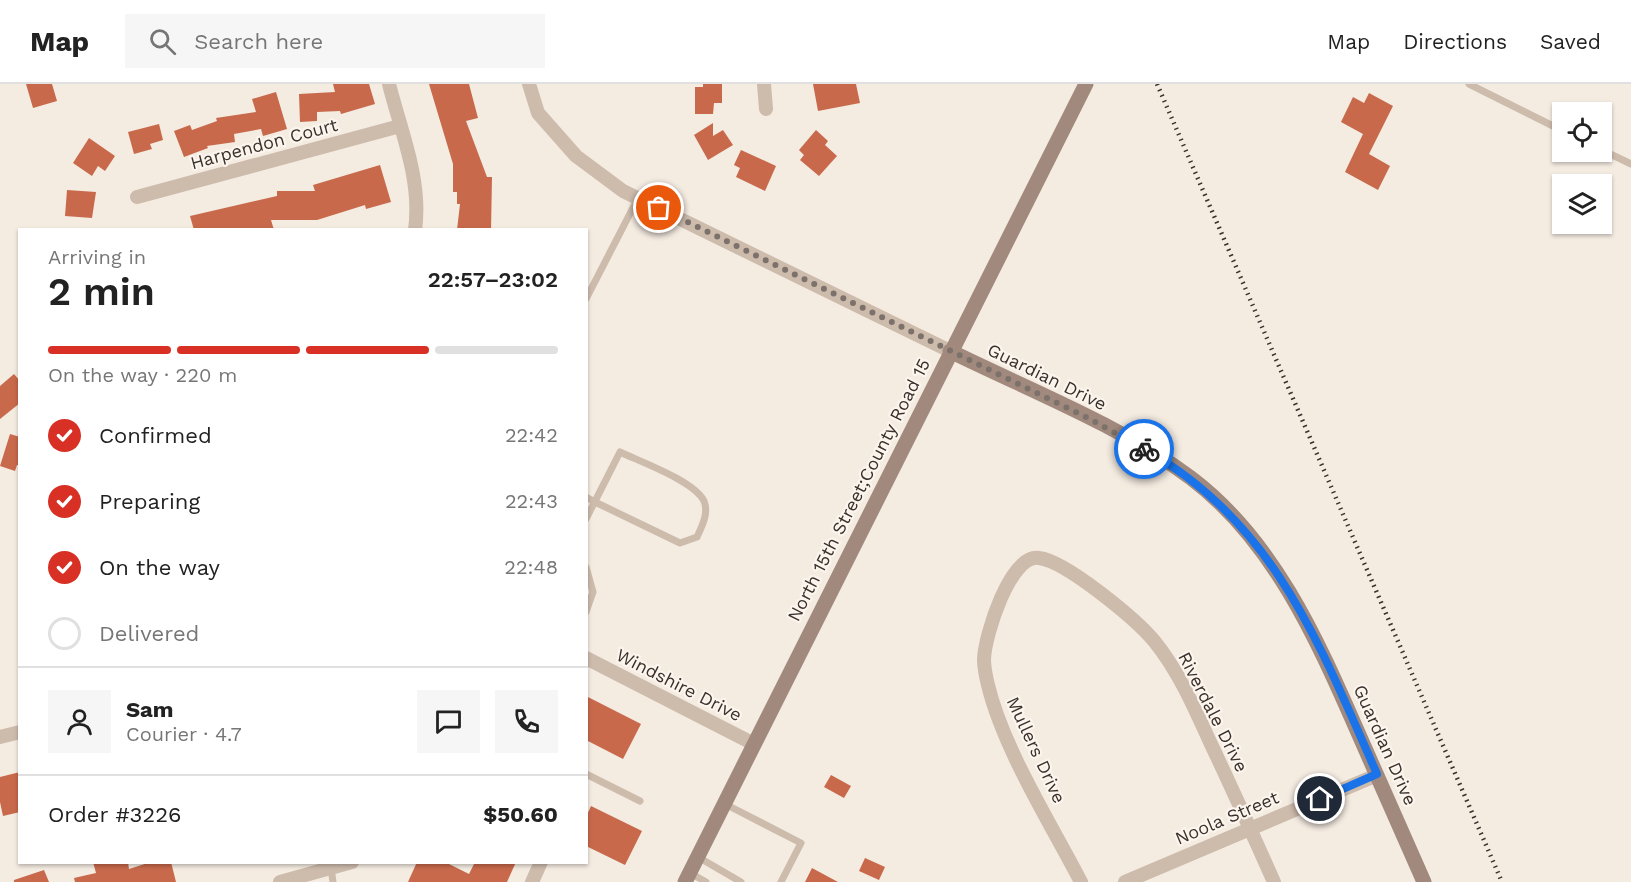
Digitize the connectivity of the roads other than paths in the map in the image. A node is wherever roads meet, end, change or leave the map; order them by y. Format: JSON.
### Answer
{"nodes":[{"id":1,"x":389,"y":84,"type":"edge"},
{"id":2,"x":529,"y":84,"type":"edge"},
{"id":3,"x":764,"y":84,"type":"edge"},
{"id":4,"x":1086,"y":84,"type":"edge"},
{"id":5,"x":1469,"y":84,"type":"edge"},
{"id":6,"x":766,"y":109,"type":"dead end"},
{"id":7,"x":399,"y":126,"type":"junction"},
{"id":8,"x":1552,"y":126,"type":"edge"},
{"id":9,"x":1612,"y":155,"type":"edge"},
{"id":10,"x":1631,"y":164,"type":"edge"},
{"id":11,"x":137,"y":197,"type":"dead end"},
{"id":12,"x":638,"y":198,"type":"junction"},
{"id":13,"x":415,"y":228,"type":"edge"},
{"id":14,"x":588,"y":295,"type":"edge"},
{"id":15,"x":950,"y":351,"type":"junction"},
{"id":16,"x":588,"y":498,"type":"edge"},
{"id":17,"x":595,"y":502,"type":"junction"},
{"id":18,"x":588,"y":515,"type":"edge"},
{"id":19,"x":1022,"y":562,"type":"joint"},
{"id":20,"x":588,"y":574,"type":"edge"},
{"id":21,"x":588,"y":606,"type":"edge"},
{"id":22,"x":588,"y":659,"type":"edge"},
{"id":23,"x":18,"y":732,"type":"edge"},
{"id":24,"x":0,"y":737,"type":"edge"},
{"id":25,"x":754,"y":744,"type":"junction"},
{"id":26,"x":1377,"y":774,"type":"junction"},
{"id":27,"x":588,"y":775,"type":"edge"},
{"id":28,"x":640,"y":801,"type":"dead end"},
{"id":29,"x":724,"y":804,"type":"junction"},
{"id":30,"x":1250,"y":827,"type":"junction"},
{"id":31,"x":698,"y":857,"type":"junction"},
{"id":32,"x":349,"y":864,"type":"edge"},
{"id":33,"x":540,"y":864,"type":"edge"},
{"id":34,"x":332,"y":875,"type":"edge"},
{"id":35,"x":687,"y":878,"type":"edge"},
{"id":36,"x":280,"y":882,"type":"edge"},
{"id":37,"x":532,"y":882,"type":"edge"},
{"id":38,"x":706,"y":882,"type":"edge"},
{"id":39,"x":741,"y":882,"type":"edge"},
{"id":40,"x":781,"y":882,"type":"edge"},
{"id":41,"x":1081,"y":882,"type":"edge"},
{"id":42,"x":1125,"y":882,"type":"edge"},
{"id":43,"x":1274,"y":882,"type":"edge"},
{"id":44,"x":1424,"y":882,"type":"edge"}],
"edges":[{"from":1,"to":7,"type":"street"},
{"from":2,"to":12,"type":"street","name":"Guardian Drive"},
{"from":3,"to":6,"type":"street"},
{"from":4,"to":15,"type":"street","name":"North 15th Street;County Road 15"},
{"from":5,"to":8,"type":"lane"},
{"from":7,"to":11,"type":"street","name":"Harpendon Court"},
{"from":7,"to":13,"type":"street"},
{"from":9,"to":10,"type":"lane"},
{"from":12,"to":14,"type":"lane"},
{"from":12,"to":15,"type":"street","name":"Guardian Drive"},
{"from":15,"to":25,"type":"street","name":"North 15th Street;County Road 15"},
{"from":15,"to":26,"type":"street","name":"Guardian Drive"},
{"from":16,"to":17,"type":"lane"},
{"from":17,"to":17,"type":"lane"},
{"from":17,"to":18,"type":"lane"},
{"from":19,"to":30,"type":"street","name":"Riverdale Drive"},
{"from":19,"to":41,"type":"street","name":"Mullers Drive"},
{"from":20,"to":21,"type":"lane"},
{"from":22,"to":25,"type":"street","name":"Windshire Drive"},
{"from":23,"to":24,"type":"street"},
{"from":25,"to":29,"type":"street","name":"North 15th Street;County Road 15"},
{"from":26,"to":30,"type":"street","name":"Noola Street"},
{"from":26,"to":44,"type":"street","name":"Guardian Drive"},
{"from":27,"to":28,"type":"lane"},
{"from":29,"to":31,"type":"street","name":"North 15th Street;County Road 15"},
{"from":29,"to":40,"type":"lane"},
{"from":30,"to":42,"type":"street","name":"Noola Street"},
{"from":30,"to":43,"type":"street","name":"Riverdale Drive"},
{"from":31,"to":35,"type":"street","name":"North 15th Street;County Road 15"},
{"from":31,"to":39,"type":"lane"},
{"from":32,"to":34,"type":"street"},
{"from":33,"to":37,"type":"street"},
{"from":34,"to":36,"type":"street"},
{"from":35,"to":38,"type":"lane"}]}
